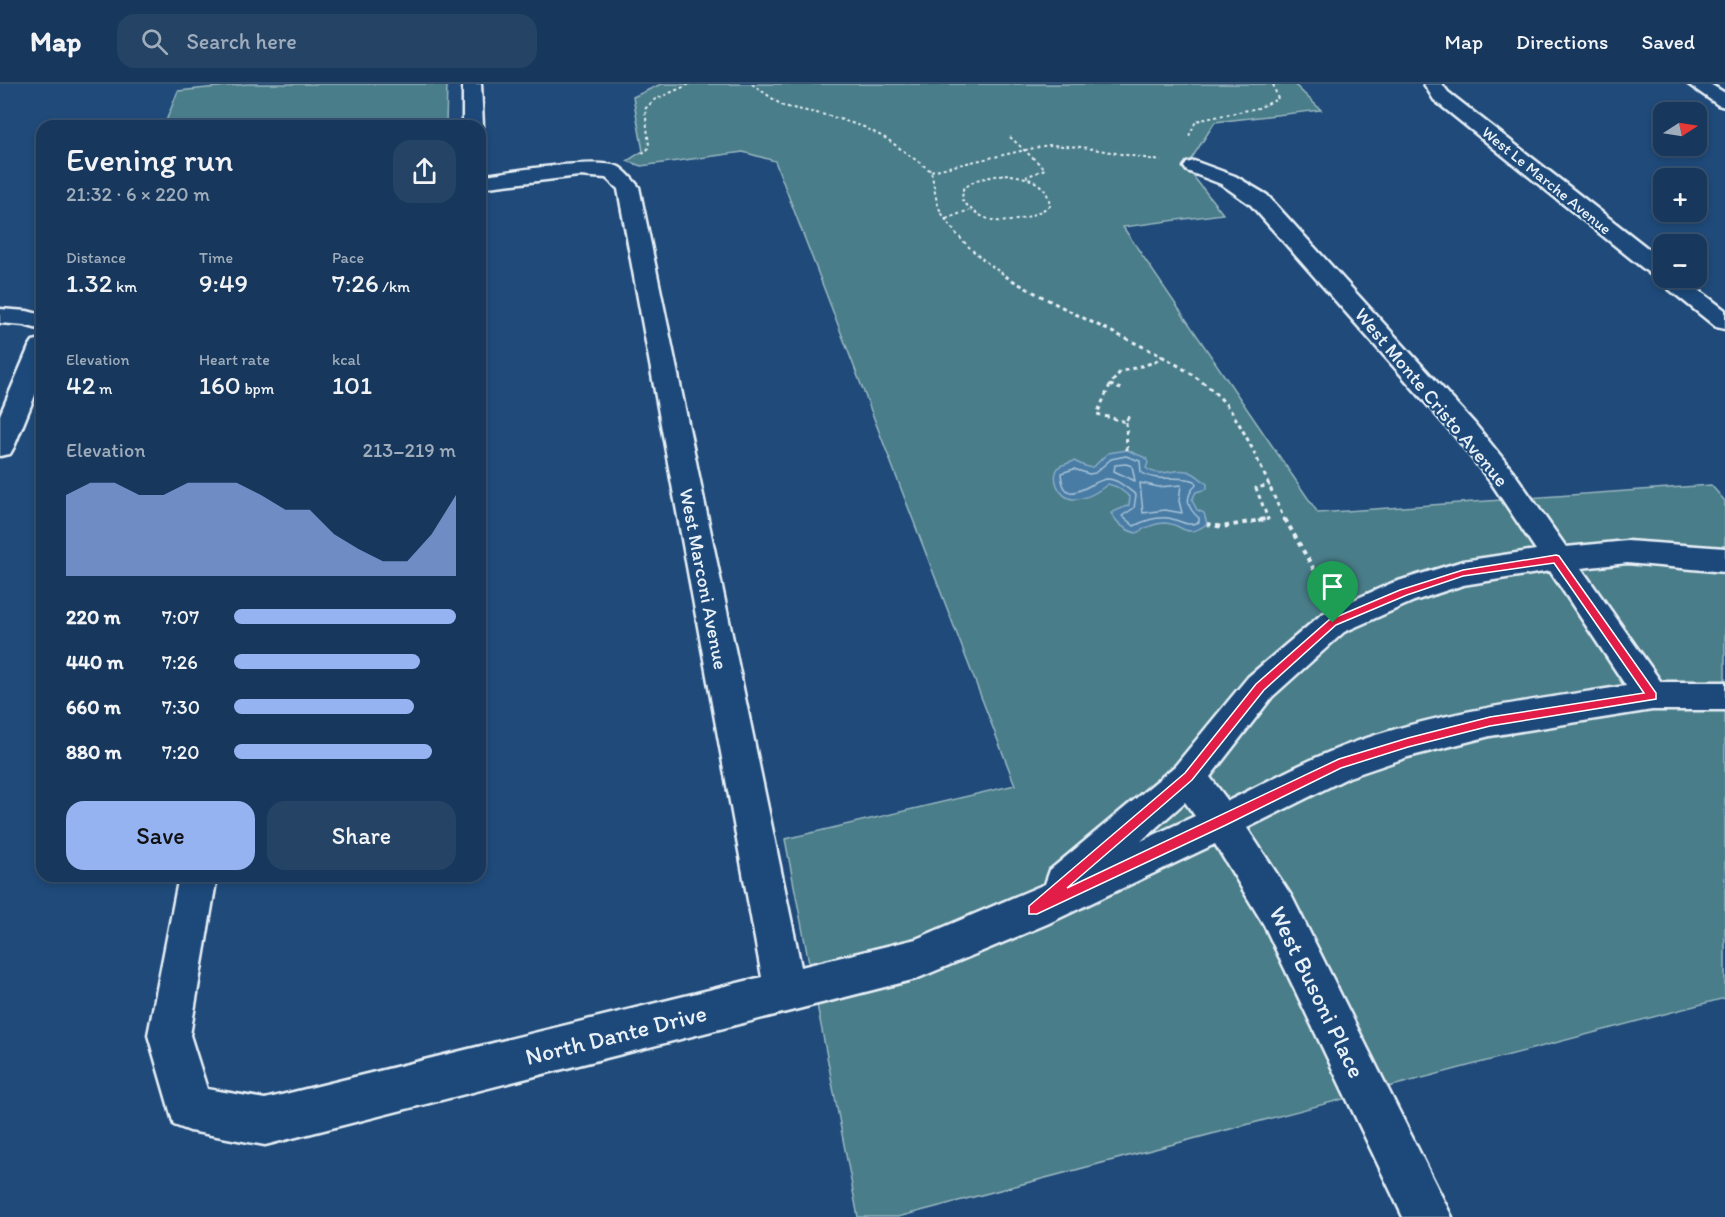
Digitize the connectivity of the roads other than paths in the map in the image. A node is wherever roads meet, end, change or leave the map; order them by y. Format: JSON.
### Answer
{"nodes":[{"id":1,"x":472,"y":84,"type":"edge"},
{"id":2,"x":1433,"y":84,"type":"edge"},
{"id":3,"x":1697,"y":84,"type":"edge"},
{"id":4,"x":1725,"y":101,"type":"edge"},
{"id":5,"x":473,"y":120,"type":"edge"},
{"id":6,"x":1194,"y":167,"type":"road end"},
{"id":7,"x":486,"y":181,"type":"edge"},
{"id":8,"x":1653,"y":264,"type":"edge"},
{"id":9,"x":1682,"y":288,"type":"edge"},
{"id":10,"x":0,"y":316,"type":"edge"},
{"id":11,"x":36,"y":321,"type":"edge"},
{"id":12,"x":1725,"y":322,"type":"edge"},
{"id":13,"x":36,"y":362,"type":"edge"},
{"id":14,"x":0,"y":447,"type":"edge"},
{"id":15,"x":1556,"y":559,"type":"junction"},
{"id":16,"x":1725,"y":560,"type":"edge"},
{"id":17,"x":1652,"y":696,"type":"junction"},
{"id":18,"x":1725,"y":696,"type":"edge"},
{"id":19,"x":1188,"y":777,"type":"junction"},
{"id":20,"x":1222,"y":822,"type":"junction"},
{"id":21,"x":197,"y":882,"type":"edge"},
{"id":22,"x":1033,"y":910,"type":"junction"},
{"id":23,"x":786,"y":993,"type":"junction"},
{"id":24,"x":1428,"y":1217,"type":"edge"}],
"edges":[{"from":1,"to":5,"type":"street"},
{"from":2,"to":8,"type":"street","name":"West Le Marche Avenue"},
{"from":3,"to":4,"type":"street"},
{"from":6,"to":15,"type":"street","name":"West Monte Cristo Avenue"},
{"from":7,"to":23,"type":"street","name":"West Marconi Avenue"},
{"from":9,"to":12,"type":"street"},
{"from":10,"to":11,"type":"street"},
{"from":13,"to":14,"type":"street"},
{"from":15,"to":16,"type":"street","name":"North Dante Drive"},
{"from":15,"to":17,"type":"street","name":"West Monte Cristo Avenue"},
{"from":15,"to":19,"type":"street","name":"North Dante Drive"},
{"from":17,"to":18,"type":"street","name":"North Dante Drive"},
{"from":17,"to":20,"type":"street","name":"North Dante Drive"},
{"from":19,"to":20,"type":"street","name":"West Busoni Place"},
{"from":19,"to":22,"type":"street","name":"North Dante Drive"},
{"from":20,"to":22,"type":"street","name":"North Dante Drive"},
{"from":20,"to":24,"type":"street","name":"West Busoni Place"},
{"from":21,"to":23,"type":"street","name":"North Dante Drive"},
{"from":22,"to":23,"type":"street","name":"North Dante Drive"}]}
